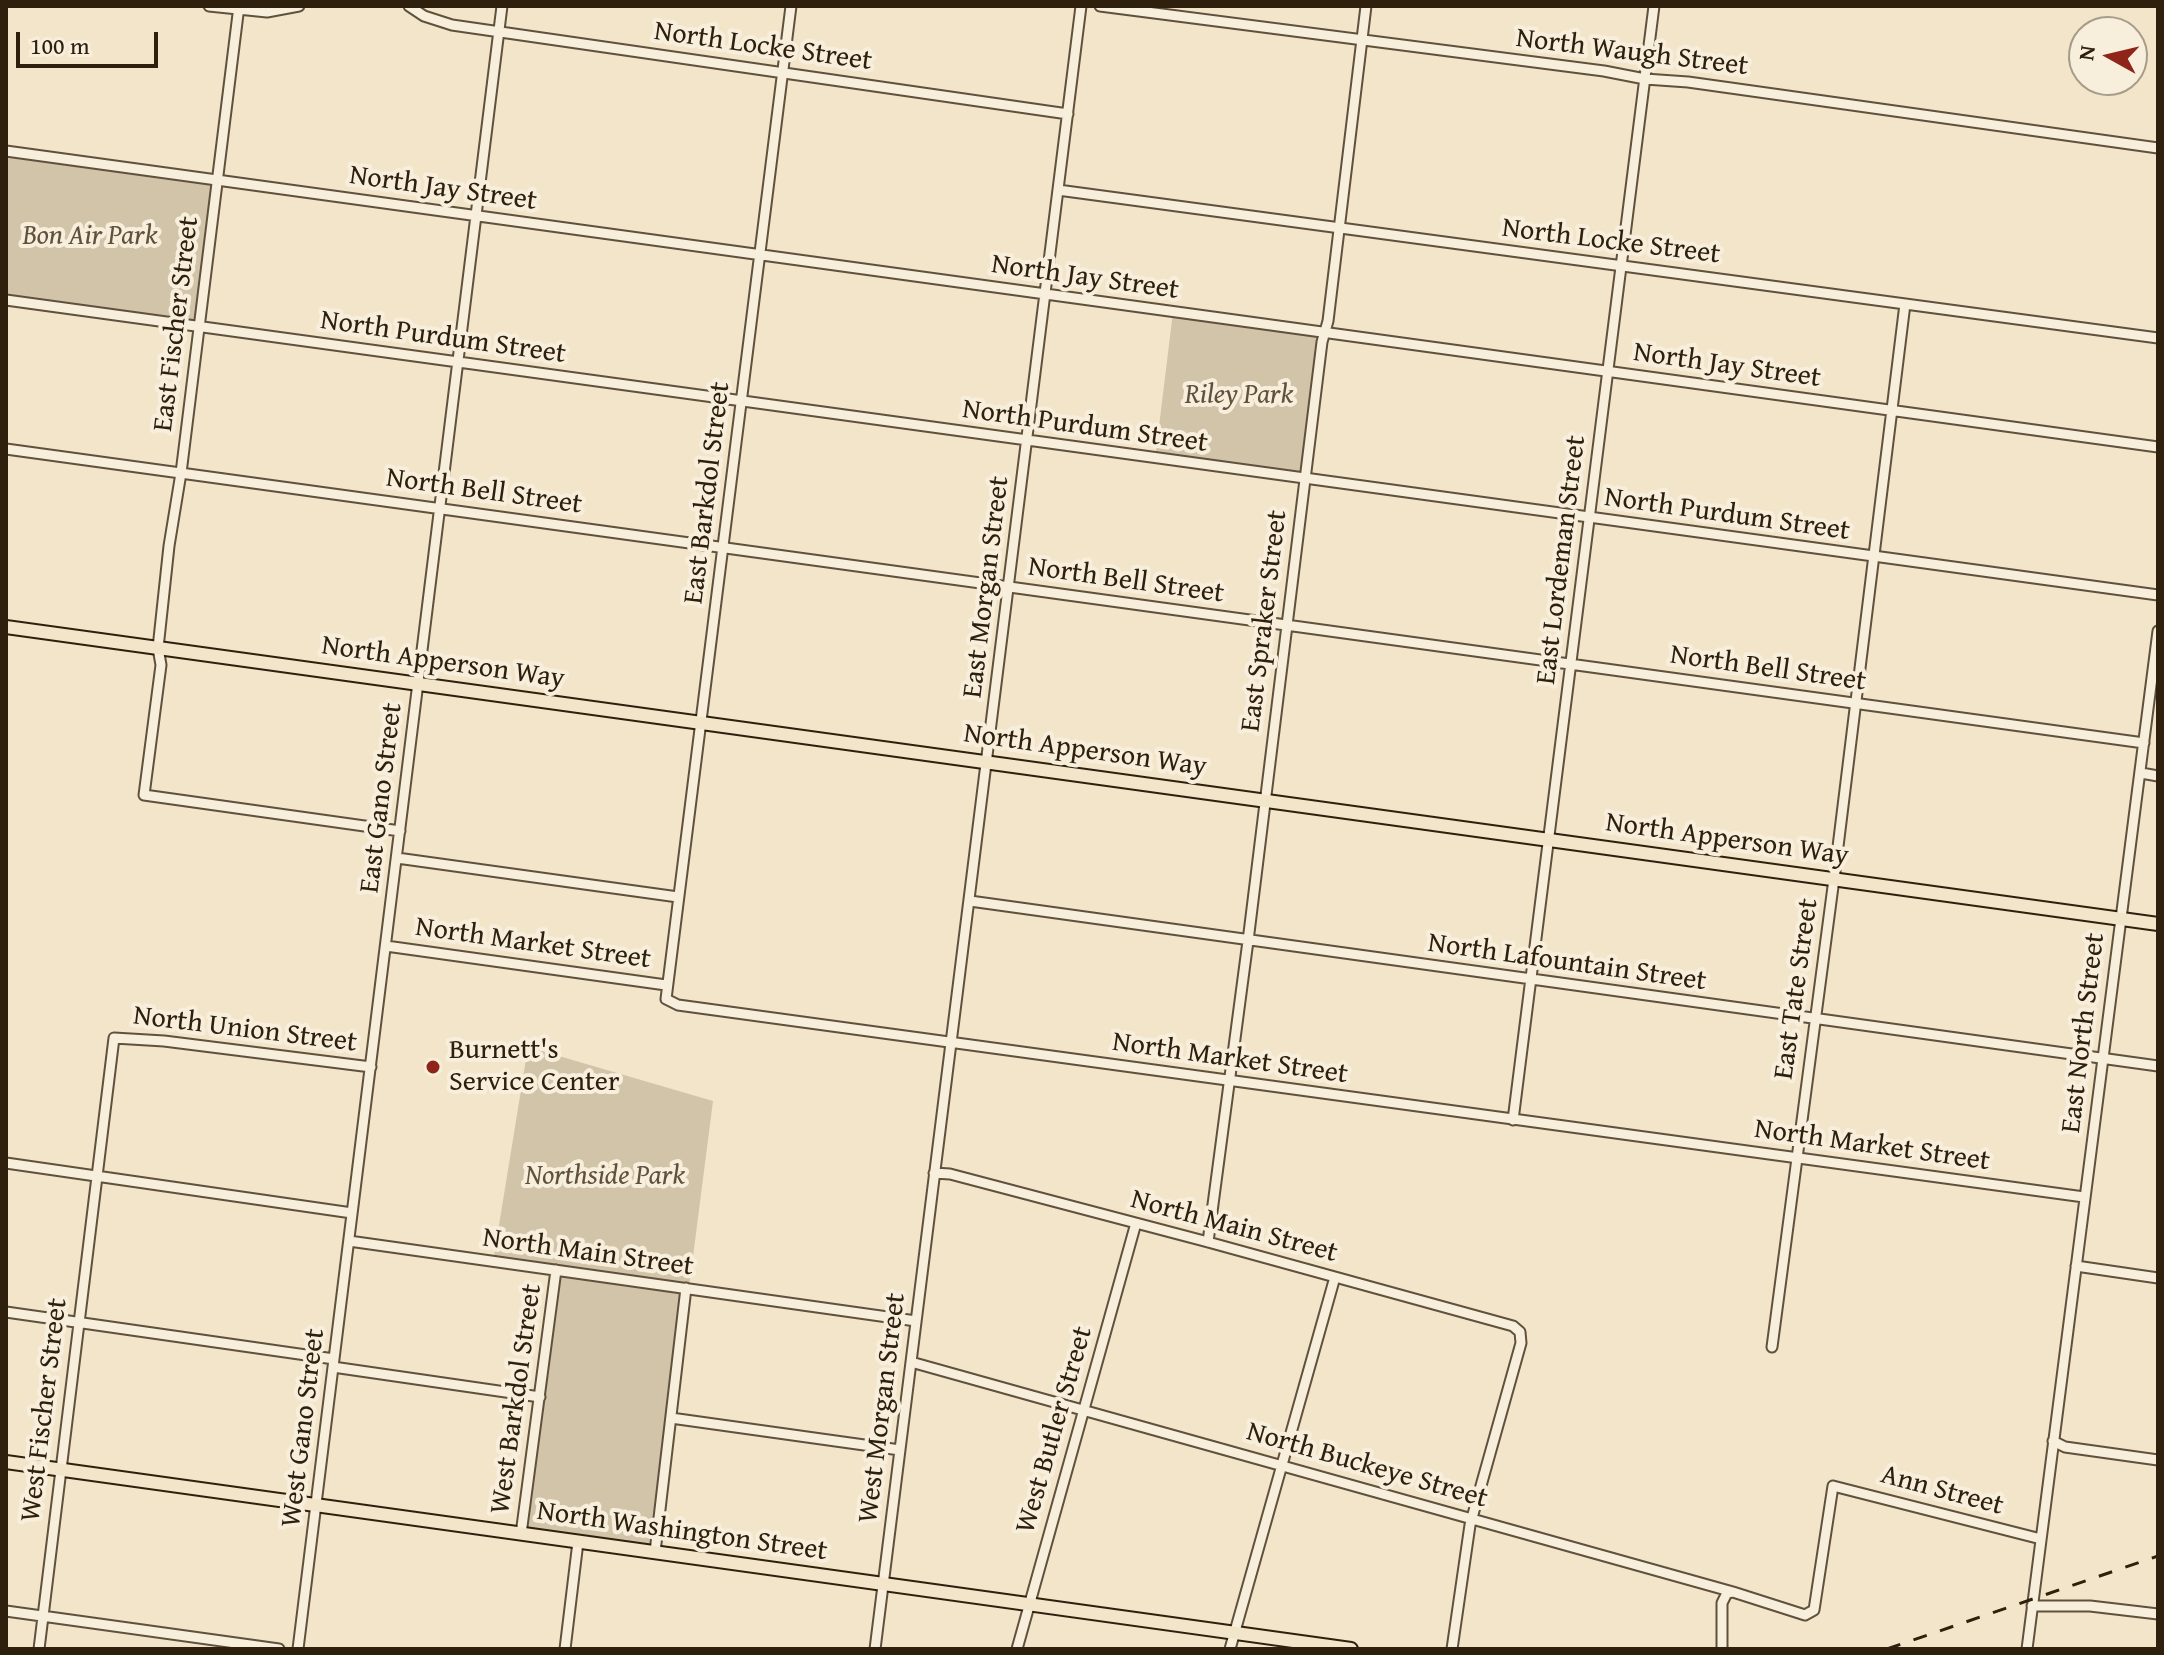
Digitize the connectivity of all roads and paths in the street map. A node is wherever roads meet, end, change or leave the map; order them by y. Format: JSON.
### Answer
{"nodes":[{"id":1,"x":209,"y":6,"type":"edge"},
{"id":2,"x":299,"y":6,"type":"edge"},
{"id":3,"x":409,"y":6,"type":"edge"},
{"id":4,"x":502,"y":6,"type":"edge"},
{"id":5,"x":791,"y":6,"type":"edge"},
{"id":6,"x":1081,"y":6,"type":"edge"},
{"id":7,"x":1100,"y":6,"type":"edge"},
{"id":8,"x":1366,"y":6,"type":"edge"},
{"id":9,"x":1654,"y":6,"type":"edge"},
{"id":10,"x":239,"y":8,"type":"edge"},
{"id":11,"x":499,"y":31,"type":"junction"},
{"id":12,"x":1362,"y":40,"type":"junction"},
{"id":13,"x":783,"y":72,"type":"junction"},
{"id":14,"x":1645,"y":79,"type":"junction"},
{"id":15,"x":1068,"y":114,"type":"junction"},
{"id":16,"x":2158,"y":148,"type":"edge"},
{"id":17,"x":6,"y":151,"type":"edge"},
{"id":18,"x":218,"y":180,"type":"junction"},
{"id":19,"x":1058,"y":190,"type":"junction"},
{"id":20,"x":475,"y":216,"type":"junction"},
{"id":21,"x":1339,"y":226,"type":"junction"},
{"id":22,"x":760,"y":255,"type":"junction"},
{"id":23,"x":1621,"y":266,"type":"junction"},
{"id":24,"x":1045,"y":294,"type":"junction"},
{"id":25,"x":6,"y":300,"type":"edge"},
{"id":26,"x":1905,"y":304,"type":"junction"},
{"id":27,"x":198,"y":328,"type":"junction"},
{"id":28,"x":1323,"y":333,"type":"junction"},
{"id":29,"x":2158,"y":338,"type":"edge"},
{"id":30,"x":457,"y":362,"type":"junction"},
{"id":31,"x":1608,"y":372,"type":"junction"},
{"id":32,"x":742,"y":401,"type":"junction"},
{"id":33,"x":1892,"y":410,"type":"junction"},
{"id":34,"x":1027,"y":441,"type":"junction"},
{"id":35,"x":2158,"y":447,"type":"edge"},
{"id":36,"x":6,"y":449,"type":"edge"},
{"id":37,"x":181,"y":473,"type":"junction"},
{"id":38,"x":1305,"y":479,"type":"junction"},
{"id":39,"x":439,"y":508,"type":"junction"},
{"id":40,"x":1590,"y":518,"type":"junction"},
{"id":41,"x":723,"y":548,"type":"junction"},
{"id":42,"x":1873,"y":557,"type":"junction"},
{"id":43,"x":1009,"y":587,"type":"junction"},
{"id":44,"x":2158,"y":595,"type":"edge"},
{"id":45,"x":1287,"y":625,"type":"junction"},
{"id":46,"x":6,"y":627,"type":"edge"},
{"id":47,"x":2158,"y":631,"type":"edge"},
{"id":48,"x":158,"y":648,"type":"junction"},
{"id":49,"x":1572,"y":664,"type":"junction"},
{"id":50,"x":418,"y":684,"type":"junction"},
{"id":51,"x":1855,"y":703,"type":"junction"},
{"id":52,"x":701,"y":723,"type":"junction"},
{"id":53,"x":2144,"y":743,"type":"junction"},
{"id":54,"x":988,"y":761,"type":"junction"},
{"id":55,"x":2141,"y":773,"type":"junction"},
{"id":56,"x":2158,"y":776,"type":"edge"},
{"id":57,"x":1265,"y":801,"type":"junction"},
{"id":58,"x":400,"y":831,"type":"junction"},
{"id":59,"x":1550,"y":839,"type":"junction"},
{"id":60,"x":397,"y":858,"type":"junction"},
{"id":61,"x":1834,"y":879,"type":"junction"},
{"id":62,"x":678,"y":897,"type":"junction"},
{"id":63,"x":970,"y":901,"type":"junction"},
{"id":64,"x":2121,"y":919,"type":"junction"},
{"id":65,"x":2158,"y":924,"type":"edge"},
{"id":66,"x":1248,"y":941,"type":"junction"},
{"id":67,"x":386,"y":946,"type":"junction"},
{"id":68,"x":1532,"y":980,"type":"junction"},
{"id":69,"x":666,"y":985,"type":"junction"},
{"id":70,"x":1815,"y":1019,"type":"junction"},
{"id":71,"x":952,"y":1042,"type":"junction"},
{"id":72,"x":2102,"y":1058,"type":"junction"},
{"id":73,"x":2158,"y":1066,"type":"edge"},
{"id":74,"x":371,"y":1067,"type":"junction"},
{"id":75,"x":1230,"y":1081,"type":"junction"},
{"id":76,"x":1513,"y":1120,"type":"junction"},
{"id":77,"x":1797,"y":1158,"type":"junction"},
{"id":78,"x":6,"y":1163,"type":"edge"},
{"id":79,"x":934,"y":1173,"type":"junction"},
{"id":80,"x":97,"y":1176,"type":"junction"},
{"id":81,"x":2084,"y":1197,"type":"junction"},
{"id":82,"x":352,"y":1213,"type":"junction"},
{"id":83,"x":1136,"y":1223,"type":"junction"},
{"id":84,"x":349,"y":1241,"type":"junction"},
{"id":85,"x":1208,"y":1242,"type":"junction"},
{"id":86,"x":2076,"y":1266,"type":"junction"},
{"id":87,"x":556,"y":1270,"type":"junction"},
{"id":88,"x":1335,"y":1277,"type":"junction"},
{"id":89,"x":2158,"y":1278,"type":"edge"},
{"id":90,"x":686,"y":1288,"type":"junction"},
{"id":91,"x":6,"y":1312,"type":"edge"},
{"id":92,"x":916,"y":1321,"type":"junction"},
{"id":93,"x":78,"y":1322,"type":"junction"},
{"id":94,"x":1772,"y":1347,"type":"dead end"},
{"id":95,"x":911,"y":1362,"type":"junction"},
{"id":96,"x":333,"y":1363,"type":"junction"},
{"id":97,"x":540,"y":1397,"type":"junction"},
{"id":98,"x":1083,"y":1410,"type":"junction"},
{"id":99,"x":671,"y":1418,"type":"junction"},
{"id":100,"x":2053,"y":1441,"type":"junction"},
{"id":101,"x":900,"y":1450,"type":"junction"},
{"id":102,"x":2158,"y":1460,"type":"edge"},
{"id":103,"x":6,"y":1462,"type":"edge"},
{"id":104,"x":1281,"y":1465,"type":"junction"},
{"id":105,"x":61,"y":1470,"type":"junction"},
{"id":106,"x":316,"y":1505,"type":"junction"},
{"id":107,"x":1473,"y":1518,"type":"junction"},
{"id":108,"x":521,"y":1534,"type":"junction"},
{"id":109,"x":2041,"y":1539,"type":"junction"},
{"id":110,"x":578,"y":1542,"type":"junction"},
{"id":111,"x":655,"y":1552,"type":"junction"},
{"id":112,"x":883,"y":1584,"type":"junction"},
{"id":113,"x":1733,"y":1592,"type":"junction"},
{"id":114,"x":2033,"y":1602,"type":"junction"},
{"id":115,"x":1029,"y":1605,"type":"junction"},
{"id":116,"x":6,"y":1611,"type":"edge"},
{"id":117,"x":1810,"y":1614,"type":"joint"},
{"id":118,"x":2158,"y":1614,"type":"edge"},
{"id":119,"x":43,"y":1616,"type":"junction"},
{"id":120,"x":1234,"y":1633,"type":"junction"},
{"id":121,"x":39,"y":1649,"type":"edge"},
{"id":122,"x":279,"y":1649,"type":"edge"},
{"id":123,"x":298,"y":1649,"type":"edge"},
{"id":124,"x":565,"y":1649,"type":"edge"},
{"id":125,"x":875,"y":1649,"type":"edge"},
{"id":126,"x":1017,"y":1649,"type":"edge"},
{"id":127,"x":1230,"y":1649,"type":"edge"},
{"id":128,"x":1351,"y":1649,"type":"edge"},
{"id":129,"x":1452,"y":1649,"type":"edge"},
{"id":130,"x":1722,"y":1649,"type":"edge"},
{"id":131,"x":2027,"y":1649,"type":"edge"}],
"edges":[{"from":1,"to":10,"type":"street"},
{"from":2,"to":10,"type":"street"},
{"from":3,"to":11,"type":"street","name":"North Locke Street"},
{"from":4,"to":11,"type":"street","name":"East Gano Street"},
{"from":5,"to":13,"type":"street","name":"East Barkdol Street"},
{"from":6,"to":15,"type":"street","name":"East Morgan Street"},
{"from":7,"to":12,"type":"street","name":"North Waugh Street"},
{"from":8,"to":12,"type":"street","name":"East Spraker Street"},
{"from":9,"to":14,"type":"street","name":"East Lordeman Street"},
{"from":10,"to":18,"type":"street","name":"East Fischer Street"},
{"from":11,"to":13,"type":"street","name":"North Locke Street"},
{"from":11,"to":20,"type":"street","name":"East Gano Street"},
{"from":12,"to":14,"type":"street","name":"North Waugh Street"},
{"from":12,"to":21,"type":"street","name":"East Spraker Street"},
{"from":13,"to":15,"type":"street","name":"North Locke Street"},
{"from":13,"to":22,"type":"street","name":"East Barkdol Street"},
{"from":14,"to":16,"type":"street","name":"North Waugh Street"},
{"from":14,"to":23,"type":"street","name":"East Lordeman Street"},
{"from":15,"to":19,"type":"street","name":"East Morgan Street"},
{"from":17,"to":18,"type":"street","name":"North Jay Street"},
{"from":18,"to":20,"type":"street","name":"North Jay Street"},
{"from":18,"to":27,"type":"street","name":"East Fischer Street"},
{"from":19,"to":21,"type":"street","name":"North Locke Street"},
{"from":19,"to":24,"type":"street","name":"East Morgan Street"},
{"from":20,"to":22,"type":"street","name":"North Jay Street"},
{"from":20,"to":30,"type":"street","name":"East Gano Street"},
{"from":21,"to":23,"type":"street","name":"North Locke Street"},
{"from":21,"to":28,"type":"street","name":"East Spraker Street"},
{"from":22,"to":24,"type":"street","name":"North Jay Street"},
{"from":22,"to":32,"type":"street","name":"East Barkdol Street"},
{"from":23,"to":26,"type":"street","name":"North Locke Street"},
{"from":23,"to":31,"type":"street","name":"East Lordeman Street"},
{"from":24,"to":28,"type":"street","name":"North Jay Street"},
{"from":24,"to":34,"type":"street","name":"East Morgan Street"},
{"from":25,"to":27,"type":"street","name":"North Purdum Street"},
{"from":26,"to":29,"type":"street","name":"North Locke Street"},
{"from":26,"to":33,"type":"street","name":"East Tate Street"},
{"from":27,"to":30,"type":"street","name":"North Purdum Street"},
{"from":27,"to":37,"type":"street","name":"East Fischer Street"},
{"from":28,"to":31,"type":"street","name":"North Jay Street"},
{"from":28,"to":38,"type":"street","name":"East Spraker Street"},
{"from":30,"to":32,"type":"street","name":"North Purdum Street"},
{"from":30,"to":39,"type":"street","name":"East Gano Street"},
{"from":31,"to":33,"type":"street","name":"North Jay Street"},
{"from":31,"to":40,"type":"street","name":"East Lordeman Street"},
{"from":32,"to":34,"type":"street","name":"North Purdum Street"},
{"from":32,"to":41,"type":"street","name":"East Barkdol Street"},
{"from":33,"to":35,"type":"street","name":"North Jay Street"},
{"from":33,"to":42,"type":"street","name":"East Tate Street"},
{"from":34,"to":38,"type":"street","name":"North Purdum Street"},
{"from":34,"to":43,"type":"street","name":"East Morgan Street"},
{"from":36,"to":37,"type":"street","name":"North Bell Street"},
{"from":37,"to":39,"type":"street","name":"North Bell Street"},
{"from":37,"to":48,"type":"street","name":"East Fischer Street"},
{"from":38,"to":40,"type":"street","name":"North Purdum Street"},
{"from":38,"to":45,"type":"street","name":"East Spraker Street"},
{"from":39,"to":41,"type":"street","name":"North Bell Street"},
{"from":39,"to":50,"type":"street","name":"East Gano Street"},
{"from":40,"to":42,"type":"street","name":"North Purdum Street"},
{"from":40,"to":49,"type":"street","name":"East Lordeman Street"},
{"from":41,"to":43,"type":"street","name":"North Bell Street"},
{"from":41,"to":52,"type":"street","name":"East Barkdol Street"},
{"from":42,"to":44,"type":"street","name":"North Purdum Street"},
{"from":42,"to":51,"type":"street","name":"East Tate Street"},
{"from":43,"to":45,"type":"street","name":"North Bell Street"},
{"from":43,"to":54,"type":"street","name":"East Morgan Street"},
{"from":45,"to":49,"type":"street","name":"North Bell Street"},
{"from":45,"to":57,"type":"street","name":"East Spraker Street"},
{"from":46,"to":48,"type":"main road","name":"North Apperson Way"},
{"from":47,"to":53,"type":"street","name":"East North Street"},
{"from":48,"to":50,"type":"main road","name":"North Apperson Way"},
{"from":48,"to":58,"type":"street","name":"East Fischer Street"},
{"from":49,"to":51,"type":"street","name":"North Bell Street"},
{"from":49,"to":59,"type":"street","name":"East Lordeman Street"},
{"from":50,"to":52,"type":"main road","name":"North Apperson Way"},
{"from":50,"to":58,"type":"street","name":"East Gano Street"},
{"from":51,"to":53,"type":"street","name":"North Bell Street"},
{"from":51,"to":61,"type":"street","name":"East Tate Street"},
{"from":52,"to":54,"type":"main road","name":"North Apperson Way"},
{"from":52,"to":62,"type":"street","name":"East Barkdol Street"},
{"from":53,"to":55,"type":"street","name":"East North Street"},
{"from":54,"to":57,"type":"main road","name":"North Apperson Way"},
{"from":54,"to":63,"type":"street","name":"East Morgan Street"},
{"from":55,"to":56,"type":"street"},
{"from":55,"to":64,"type":"street","name":"East North Street"},
{"from":57,"to":59,"type":"main road","name":"North Apperson Way"},
{"from":57,"to":66,"type":"street","name":"East Spraker Street"},
{"from":58,"to":60,"type":"street","name":"East Gano Street"},
{"from":59,"to":61,"type":"main road","name":"North Apperson Way"},
{"from":59,"to":68,"type":"street","name":"East Lordeman Street"},
{"from":60,"to":62,"type":"street"},
{"from":60,"to":67,"type":"street","name":"East Gano Street"},
{"from":61,"to":64,"type":"main road","name":"North Apperson Way"},
{"from":61,"to":70,"type":"street","name":"East Tate Street"},
{"from":62,"to":69,"type":"street","name":"East Barkdol Street"},
{"from":63,"to":66,"type":"street","name":"North Lafountain Street"},
{"from":63,"to":71,"type":"street","name":"East Morgan Street"},
{"from":64,"to":65,"type":"main road","name":"North Apperson Way"},
{"from":64,"to":72,"type":"street","name":"East North Street"},
{"from":66,"to":68,"type":"street","name":"North Lafountain Street"},
{"from":66,"to":75,"type":"street","name":"East Spraker Street"},
{"from":67,"to":69,"type":"street","name":"North Market Street"},
{"from":67,"to":74,"type":"street","name":"East Gano Street"},
{"from":68,"to":70,"type":"street","name":"North Lafountain Street"},
{"from":68,"to":76,"type":"street","name":"East Lordeman Street"},
{"from":69,"to":71,"type":"street","name":"North Market Street"},
{"from":70,"to":72,"type":"street","name":"North Lafountain Street"},
{"from":70,"to":77,"type":"street","name":"East Tate Street"},
{"from":71,"to":75,"type":"street","name":"North Market Street"},
{"from":71,"to":79,"type":"street","name":"East Morgan Street"},
{"from":72,"to":73,"type":"street","name":"North Lafountain Street"},
{"from":72,"to":81,"type":"street","name":"East North Street"},
{"from":74,"to":80,"type":"street","name":"North Union Street"},
{"from":74,"to":82,"type":"street","name":"East Gano Street"},
{"from":75,"to":76,"type":"street","name":"North Market Street"},
{"from":75,"to":85,"type":"street","name":"East Spraker Street"},
{"from":76,"to":77,"type":"street","name":"North Market Street"},
{"from":77,"to":81,"type":"street","name":"North Market Street"},
{"from":77,"to":94,"type":"street","name":"East Tate Street"},
{"from":78,"to":80,"type":"street"},
{"from":79,"to":83,"type":"street","name":"North Main Street"},
{"from":79,"to":92,"type":"street","name":"West Morgan Street"},
{"from":80,"to":82,"type":"street"},
{"from":80,"to":93,"type":"street","name":"West Fischer Street"},
{"from":81,"to":86,"type":"street","name":"East North Street"},
{"from":82,"to":84,"type":"street","name":"West Gano Street"},
{"from":83,"to":85,"type":"street","name":"North Main Street"},
{"from":83,"to":98,"type":"street","name":"West Butler Street"},
{"from":84,"to":87,"type":"street","name":"North Main Street"},
{"from":84,"to":96,"type":"street","name":"West Gano Street"},
{"from":85,"to":88,"type":"street","name":"North Main Street"},
{"from":86,"to":89,"type":"street"},
{"from":86,"to":100,"type":"street","name":"East North Street"},
{"from":87,"to":90,"type":"street","name":"North Main Street"},
{"from":87,"to":97,"type":"street","name":"West Barkdol Street"},
{"from":88,"to":104,"type":"street"},
{"from":88,"to":107,"type":"street","name":"North Main Street"},
{"from":90,"to":92,"type":"street","name":"North Main Street"},
{"from":90,"to":99,"type":"street"},
{"from":91,"to":93,"type":"street"},
{"from":92,"to":95,"type":"street","name":"West Morgan Street"},
{"from":93,"to":96,"type":"street"},
{"from":93,"to":105,"type":"street","name":"West Fischer Street"},
{"from":95,"to":98,"type":"street","name":"North Buckeye Street"},
{"from":95,"to":101,"type":"street","name":"West Morgan Street"},
{"from":96,"to":97,"type":"street"},
{"from":96,"to":106,"type":"street","name":"West Gano Street"},
{"from":97,"to":108,"type":"street","name":"West Barkdol Street"},
{"from":98,"to":104,"type":"street","name":"North Buckeye Street"},
{"from":98,"to":115,"type":"street","name":"West Butler Street"},
{"from":99,"to":101,"type":"street"},
{"from":99,"to":111,"type":"street"},
{"from":100,"to":102,"type":"street"},
{"from":100,"to":109,"type":"street","name":"East North Street"},
{"from":101,"to":112,"type":"street","name":"West Morgan Street"},
{"from":103,"to":105,"type":"main road","name":"North Washington Street"},
{"from":104,"to":107,"type":"street","name":"North Buckeye Street"},
{"from":104,"to":120,"type":"street"},
{"from":105,"to":106,"type":"main road","name":"North Washington Street"},
{"from":105,"to":119,"type":"street","name":"West Fischer Street"},
{"from":106,"to":108,"type":"main road","name":"North Washington Street"},
{"from":106,"to":123,"type":"street","name":"West Gano Street"},
{"from":107,"to":113,"type":"street","name":"North Buckeye Street"},
{"from":107,"to":129,"type":"street"},
{"from":108,"to":110,"type":"main road","name":"North Washington Street"},
{"from":109,"to":114,"type":"street","name":"East North Street"},
{"from":109,"to":117,"type":"street","name":"Ann Street"},
{"from":110,"to":111,"type":"main road","name":"North Washington Street"},
{"from":110,"to":124,"type":"street"},
{"from":111,"to":112,"type":"main road","name":"North Washington Street"},
{"from":112,"to":115,"type":"main road","name":"North Washington Street"},
{"from":112,"to":125,"type":"street","name":"West Morgan Street"},
{"from":113,"to":117,"type":"street","name":"North Buckeye Street"},
{"from":113,"to":130,"type":"street"},
{"from":114,"to":118,"type":"street"},
{"from":114,"to":131,"type":"street","name":"East North Street"},
{"from":115,"to":120,"type":"main road","name":"North Washington Street"},
{"from":115,"to":126,"type":"street","name":"West Butler Street"},
{"from":116,"to":119,"type":"street"},
{"from":119,"to":121,"type":"street","name":"West Fischer Street"},
{"from":119,"to":122,"type":"street"},
{"from":120,"to":127,"type":"street"},
{"from":120,"to":128,"type":"main road","name":"North Washington Street"}]}
